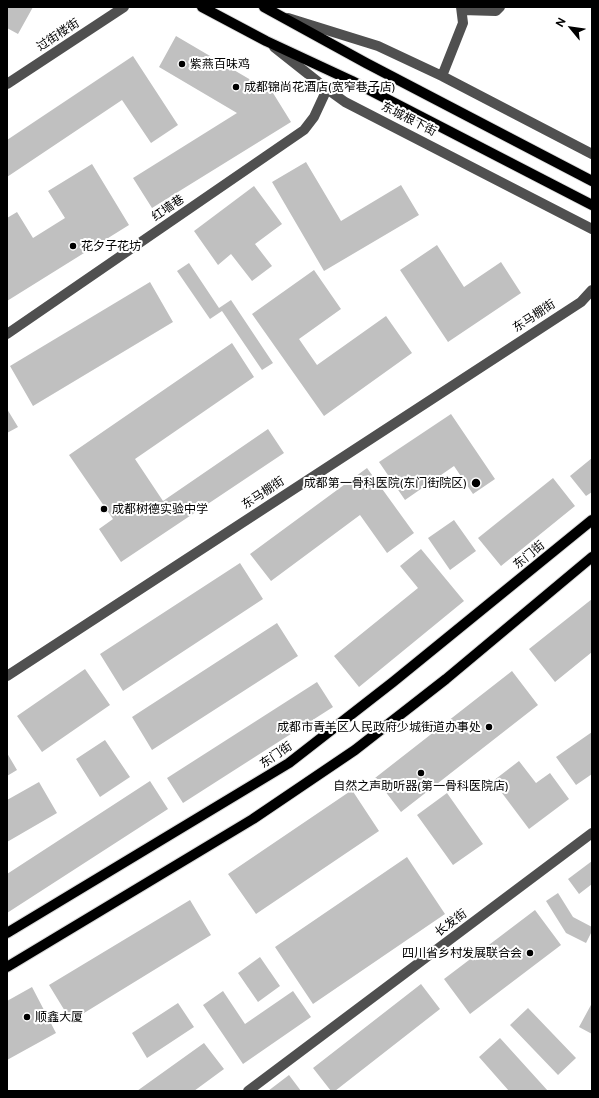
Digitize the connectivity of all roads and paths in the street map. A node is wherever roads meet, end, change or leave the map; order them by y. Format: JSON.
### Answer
{"nodes":[{"id":1,"x":124,"y":7,"type":"edge"},
{"id":2,"x":202,"y":7,"type":"edge"},
{"id":3,"x":264,"y":7,"type":"edge"},
{"id":4,"x":500,"y":7,"type":"edge"},
{"id":5,"x":461,"y":9,"type":"edge"},
{"id":6,"x":277,"y":14,"type":"junction"},
{"id":7,"x":266,"y":41,"type":"junction"},
{"id":8,"x":442,"y":76,"type":"junction"},
{"id":9,"x":7,"y":84,"type":"edge"},
{"id":10,"x":327,"y":89,"type":"junction"},
{"id":11,"x":592,"y":154,"type":"edge"},
{"id":12,"x":592,"y":181,"type":"edge"},
{"id":13,"x":592,"y":206,"type":"edge"},
{"id":14,"x":592,"y":228,"type":"edge"},
{"id":15,"x":592,"y":290,"type":"edge"},
{"id":16,"x":7,"y":334,"type":"edge"},
{"id":17,"x":592,"y":520,"type":"edge"},
{"id":18,"x":592,"y":557,"type":"edge"},
{"id":19,"x":7,"y":676,"type":"edge"},
{"id":20,"x":592,"y":833,"type":"edge"},
{"id":21,"x":7,"y":933,"type":"edge"},
{"id":22,"x":7,"y":967,"type":"edge"},
{"id":23,"x":248,"y":1091,"type":"edge"}],
"edges":[{"from":1,"to":9,"type":"street","name":"过街楼街"},
{"from":2,"to":7,"type":"main road","name":"东城根下街"},
{"from":3,"to":6,"type":"main road"},
{"from":4,"to":5,"type":"street"},
{"from":5,"to":8,"type":"street"},
{"from":6,"to":8,"type":"street"},
{"from":6,"to":12,"type":"main road"},
{"from":7,"to":10,"type":"street","name":"东城根下街"},
{"from":7,"to":13,"type":"main road"},
{"from":8,"to":11,"type":"street"},
{"from":10,"to":14,"type":"street","name":"东城根下街"},
{"from":10,"to":16,"type":"street","name":"红墙巷"},
{"from":15,"to":19,"type":"street","name":"东马棚街"},
{"from":17,"to":21,"type":"main road","name":"东门街"},
{"from":18,"to":22,"type":"main road"},
{"from":20,"to":23,"type":"street","name":"长发街"}]}
